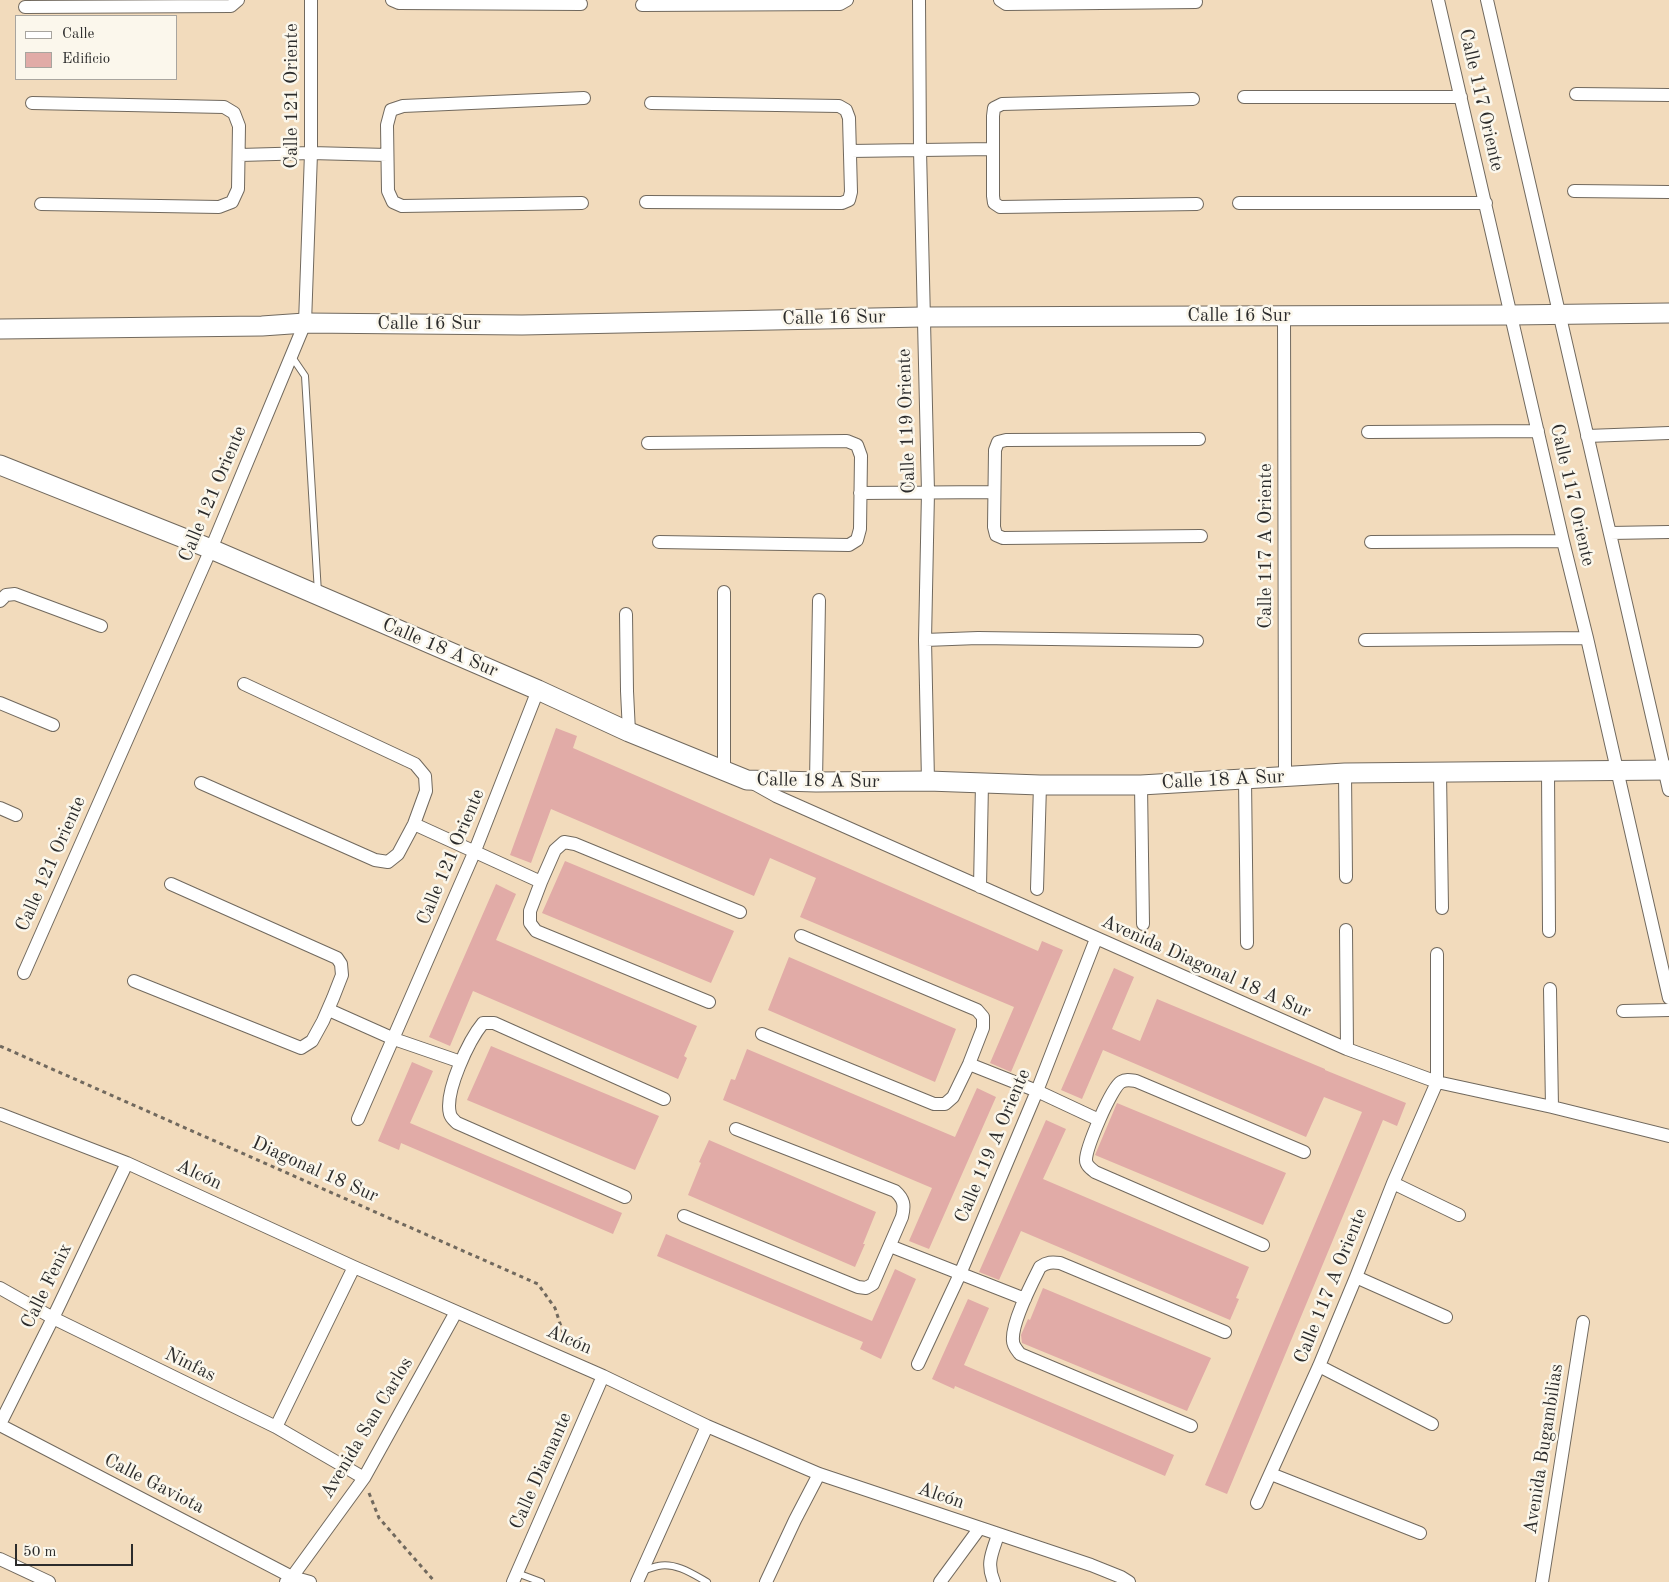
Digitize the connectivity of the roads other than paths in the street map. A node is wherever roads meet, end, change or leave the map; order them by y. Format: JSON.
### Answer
{"nodes":[{"id":1,"x":238,"y":0,"type":"edge"},
{"id":2,"x":311,"y":0,"type":"edge"},
{"id":3,"x":392,"y":0,"type":"edge"},
{"id":4,"x":847,"y":0,"type":"edge"},
{"id":5,"x":919,"y":0,"type":"edge"},
{"id":6,"x":1000,"y":0,"type":"edge"},
{"id":7,"x":1438,"y":0,"type":"edge"},
{"id":8,"x":1486,"y":0,"type":"edge"},
{"id":9,"x":1196,"y":2,"type":"dead end"},
{"id":10,"x":581,"y":4,"type":"dead end"},
{"id":11,"x":642,"y":5,"type":"dead end"},
{"id":12,"x":25,"y":7,"type":"dead end"},
{"id":13,"x":1576,"y":94,"type":"dead end"},
{"id":14,"x":1669,"y":95,"type":"edge"},
{"id":15,"x":1244,"y":97,"type":"dead end"},
{"id":16,"x":1461,"y":97,"type":"junction"},
{"id":17,"x":584,"y":98,"type":"dead end"},
{"id":18,"x":1193,"y":99,"type":"dead end"},
{"id":19,"x":32,"y":103,"type":"dead end"},
{"id":20,"x":651,"y":103,"type":"dead end"},
{"id":21,"x":993,"y":149,"type":"junction"},
{"id":22,"x":920,"y":150,"type":"junction"},
{"id":23,"x":850,"y":151,"type":"junction"},
{"id":24,"x":311,"y":153,"type":"junction"},
{"id":25,"x":240,"y":155,"type":"junction"},
{"id":26,"x":387,"y":155,"type":"junction"},
{"id":27,"x":1574,"y":191,"type":"dead end"},
{"id":28,"x":1669,"y":192,"type":"edge"},
{"id":29,"x":646,"y":202,"type":"dead end"},
{"id":30,"x":1239,"y":202,"type":"dead end"},
{"id":31,"x":582,"y":203,"type":"dead end"},
{"id":32,"x":1486,"y":203,"type":"junction"},
{"id":33,"x":41,"y":204,"type":"dead end"},
{"id":34,"x":1197,"y":204,"type":"dead end"},
{"id":35,"x":1669,"y":314,"type":"edge"},
{"id":36,"x":1559,"y":315,"type":"junction"},
{"id":37,"x":1284,"y":316,"type":"junction"},
{"id":38,"x":1511,"y":316,"type":"junction"},
{"id":39,"x":923,"y":317,"type":"junction"},
{"id":40,"x":305,"y":323,"type":"junction"},
{"id":41,"x":0,"y":329,"type":"edge"},
{"id":42,"x":291,"y":356,"type":"junction"},
{"id":43,"x":1538,"y":431,"type":"junction"},
{"id":44,"x":1368,"y":432,"type":"dead end"},
{"id":45,"x":1669,"y":433,"type":"edge"},
{"id":46,"x":1587,"y":436,"type":"junction"},
{"id":47,"x":1199,"y":439,"type":"dead end"},
{"id":48,"x":648,"y":443,"type":"dead end"},
{"id":49,"x":0,"y":465,"type":"edge"},
{"id":50,"x":860,"y":492,"type":"junction"},
{"id":51,"x":928,"y":492,"type":"junction"},
{"id":52,"x":994,"y":492,"type":"junction"},
{"id":53,"x":1669,"y":532,"type":"edge"},
{"id":54,"x":1610,"y":533,"type":"junction"},
{"id":55,"x":1201,"y":536,"type":"dead end"},
{"id":56,"x":1563,"y":541,"type":"junction"},
{"id":57,"x":659,"y":542,"type":"dead end"},
{"id":58,"x":1371,"y":542,"type":"dead end"},
{"id":59,"x":211,"y":549,"type":"junction"},
{"id":60,"x":724,"y":592,"type":"dead end"},
{"id":61,"x":318,"y":595,"type":"junction"},
{"id":62,"x":819,"y":600,"type":"dead end"},
{"id":63,"x":0,"y":601,"type":"edge"},
{"id":64,"x":626,"y":614,"type":"dead end"},
{"id":65,"x":101,"y":626,"type":"dead end"},
{"id":66,"x":1588,"y":638,"type":"junction"},
{"id":67,"x":925,"y":640,"type":"junction"},
{"id":68,"x":1365,"y":640,"type":"dead end"},
{"id":69,"x":1197,"y":641,"type":"dead end"},
{"id":70,"x":244,"y":684,"type":"dead end"},
{"id":71,"x":538,"y":690,"type":"junction"},
{"id":72,"x":0,"y":703,"type":"edge"},
{"id":73,"x":54,"y":724,"type":"dead end"},
{"id":74,"x":629,"y":732,"type":"junction"},
{"id":75,"x":1667,"y":770,"type":"edge"},
{"id":76,"x":724,"y":771,"type":"junction"},
{"id":77,"x":1548,"y":771,"type":"junction"},
{"id":78,"x":1617,"y":771,"type":"junction"},
{"id":79,"x":1440,"y":772,"type":"junction"},
{"id":80,"x":1345,"y":773,"type":"junction"},
{"id":81,"x":1285,"y":776,"type":"junction"},
{"id":82,"x":1245,"y":779,"type":"junction"},
{"id":83,"x":747,"y":780,"type":"junction"},
{"id":84,"x":928,"y":781,"type":"junction"},
{"id":85,"x":816,"y":782,"type":"junction"},
{"id":86,"x":201,"y":783,"type":"dead end"},
{"id":87,"x":982,"y":783,"type":"junction"},
{"id":88,"x":1040,"y":785,"type":"junction"},
{"id":89,"x":1141,"y":785,"type":"junction"},
{"id":90,"x":1669,"y":790,"type":"edge"},
{"id":91,"x":0,"y":808,"type":"edge"},
{"id":92,"x":16,"y":815,"type":"dead end"},
{"id":93,"x":414,"y":824,"type":"junction"},
{"id":94,"x":474,"y":853,"type":"junction"},
{"id":95,"x":1346,"y":877,"type":"dead end"},
{"id":96,"x":540,"y":882,"type":"junction"},
{"id":97,"x":171,"y":884,"type":"dead end"},
{"id":98,"x":980,"y":887,"type":"junction"},
{"id":99,"x":1037,"y":889,"type":"dead end"},
{"id":100,"x":1442,"y":908,"type":"dead end"},
{"id":101,"x":740,"y":912,"type":"dead end"},
{"id":102,"x":1143,"y":924,"type":"dead end"},
{"id":103,"x":1346,"y":930,"type":"dead end"},
{"id":104,"x":1549,"y":931,"type":"dead end"},
{"id":105,"x":802,"y":936,"type":"dead end"},
{"id":106,"x":1096,"y":939,"type":"junction"},
{"id":107,"x":1247,"y":943,"type":"dead end"},
{"id":108,"x":1437,"y":954,"type":"dead end"},
{"id":109,"x":24,"y":973,"type":"dead end"},
{"id":110,"x":134,"y":981,"type":"dead end"},
{"id":111,"x":1550,"y":989,"type":"dead end"},
{"id":112,"x":1669,"y":998,"type":"edge"},
{"id":113,"x":709,"y":1002,"type":"dead end"},
{"id":114,"x":329,"y":1010,"type":"junction"},
{"id":115,"x":1669,"y":1010,"type":"edge"},
{"id":116,"x":1623,"y":1011,"type":"dead end"},
{"id":117,"x":762,"y":1034,"type":"dead end"},
{"id":118,"x":394,"y":1039,"type":"junction"},
{"id":119,"x":1347,"y":1049,"type":"junction"},
{"id":120,"x":461,"y":1062,"type":"junction"},
{"id":121,"x":969,"y":1064,"type":"junction"},
{"id":122,"x":1436,"y":1082,"type":"junction"},
{"id":123,"x":1037,"y":1091,"type":"junction"},
{"id":124,"x":664,"y":1100,"type":"dead end"},
{"id":125,"x":1552,"y":1107,"type":"junction"},
{"id":126,"x":0,"y":1114,"type":"edge"},
{"id":127,"x":358,"y":1119,"type":"dead end"},
{"id":128,"x":1099,"y":1120,"type":"junction"},
{"id":129,"x":736,"y":1129,"type":"dead end"},
{"id":130,"x":1669,"y":1136,"type":"edge"},
{"id":131,"x":1304,"y":1152,"type":"dead end"},
{"id":132,"x":127,"y":1163,"type":"junction"},
{"id":133,"x":1393,"y":1183,"type":"junction"},
{"id":134,"x":625,"y":1196,"type":"dead end"},
{"id":135,"x":1460,"y":1215,"type":"dead end"},
{"id":136,"x":684,"y":1216,"type":"dead end"},
{"id":137,"x":1263,"y":1244,"type":"dead end"},
{"id":138,"x":890,"y":1246,"type":"junction"},
{"id":139,"x":354,"y":1267,"type":"junction"},
{"id":140,"x":960,"y":1274,"type":"junction"},
{"id":141,"x":1356,"y":1277,"type":"junction"},
{"id":142,"x":0,"y":1288,"type":"edge"},
{"id":143,"x":1025,"y":1298,"type":"junction"},
{"id":144,"x":456,"y":1312,"type":"junction"},
{"id":145,"x":53,"y":1318,"type":"junction"},
{"id":146,"x":1446,"y":1318,"type":"dead end"},
{"id":147,"x":1583,"y":1322,"type":"dead end"},
{"id":148,"x":1224,"y":1332,"type":"dead end"},
{"id":149,"x":918,"y":1364,"type":"dead end"},
{"id":150,"x":1318,"y":1366,"type":"junction"},
{"id":151,"x":603,"y":1376,"type":"junction"},
{"id":152,"x":1432,"y":1424,"type":"dead end"},
{"id":153,"x":0,"y":1425,"type":"edge"},
{"id":154,"x":707,"y":1426,"type":"junction"},
{"id":155,"x":1191,"y":1426,"type":"dead end"},
{"id":156,"x":276,"y":1427,"type":"junction"},
{"id":157,"x":819,"y":1474,"type":"junction"},
{"id":158,"x":1271,"y":1474,"type":"junction"},
{"id":159,"x":364,"y":1478,"type":"junction"},
{"id":160,"x":1257,"y":1504,"type":"dead end"},
{"id":161,"x":979,"y":1529,"type":"junction"},
{"id":162,"x":1420,"y":1533,"type":"dead end"},
{"id":163,"x":998,"y":1535,"type":"junction"},
{"id":164,"x":0,"y":1559,"type":"edge"},
{"id":165,"x":515,"y":1577,"type":"edge"},
{"id":166,"x":639,"y":1577,"type":"edge"},
{"id":167,"x":289,"y":1579,"type":"edge"},
{"id":168,"x":49,"y":1582,"type":"edge"},
{"id":169,"x":310,"y":1582,"type":"edge"},
{"id":170,"x":541,"y":1582,"type":"edge"},
{"id":171,"x":707,"y":1582,"type":"edge"},
{"id":172,"x":766,"y":1582,"type":"edge"},
{"id":173,"x":940,"y":1582,"type":"edge"},
{"id":174,"x":994,"y":1582,"type":"edge"},
{"id":175,"x":1129,"y":1582,"type":"edge"},
{"id":176,"x":1542,"y":1582,"type":"edge"}],
"edges":[{"from":1,"to":12,"type":"street"},
{"from":2,"to":24,"type":"street","name":"Calle 121 Oriente"},
{"from":3,"to":10,"type":"street"},
{"from":4,"to":11,"type":"street"},
{"from":5,"to":22,"type":"street","name":"Calle 119 Oriente"},
{"from":6,"to":9,"type":"street"},
{"from":7,"to":16,"type":"street","name":"Calle 117 Oriente"},
{"from":8,"to":36,"type":"street","name":"Calle 117 Oriente"},
{"from":13,"to":14,"type":"street"},
{"from":15,"to":16,"type":"street"},
{"from":16,"to":32,"type":"street","name":"Calle 117 Oriente"},
{"from":17,"to":26,"type":"street"},
{"from":18,"to":21,"type":"street"},
{"from":19,"to":25,"type":"street"},
{"from":20,"to":23,"type":"street"},
{"from":21,"to":22,"type":"street"},
{"from":21,"to":34,"type":"street"},
{"from":22,"to":23,"type":"street"},
{"from":22,"to":39,"type":"street","name":"Calle 119 Oriente"},
{"from":23,"to":29,"type":"street"},
{"from":24,"to":25,"type":"street"},
{"from":24,"to":26,"type":"street"},
{"from":24,"to":40,"type":"street","name":"Calle 121 Oriente"},
{"from":25,"to":33,"type":"street"},
{"from":26,"to":31,"type":"street"},
{"from":27,"to":28,"type":"street"},
{"from":30,"to":32,"type":"street"},
{"from":32,"to":38,"type":"street","name":"Calle 117 Oriente"},
{"from":35,"to":36,"type":"street","name":"Calle 16 Sur"},
{"from":36,"to":38,"type":"street","name":"Calle 16 Sur"},
{"from":36,"to":46,"type":"street","name":"Calle 117 Oriente"},
{"from":37,"to":38,"type":"street","name":"Calle 16 Sur"},
{"from":37,"to":39,"type":"street","name":"Calle 16 Sur"},
{"from":37,"to":81,"type":"street","name":"Calle 117 A Oriente"},
{"from":38,"to":43,"type":"street","name":"Calle 117 Oriente"},
{"from":39,"to":40,"type":"street","name":"Calle 16 Sur"},
{"from":39,"to":51,"type":"street","name":"Calle 119 Oriente"},
{"from":40,"to":41,"type":"street","name":"Calle 16 Sur"},
{"from":40,"to":42,"type":"street","name":"Calle 121 Oriente"},
{"from":42,"to":59,"type":"street","name":"Calle 121 Oriente"},
{"from":42,"to":61,"type":"lane"},
{"from":43,"to":44,"type":"street"},
{"from":43,"to":56,"type":"street","name":"Calle 117 Oriente"},
{"from":45,"to":46,"type":"street"},
{"from":46,"to":54,"type":"street","name":"Calle 117 Oriente"},
{"from":47,"to":52,"type":"street"},
{"from":48,"to":50,"type":"street"},
{"from":49,"to":59,"type":"street","name":"Calle 18 A Sur"},
{"from":50,"to":51,"type":"street"},
{"from":50,"to":57,"type":"street"},
{"from":51,"to":52,"type":"street"},
{"from":51,"to":67,"type":"street","name":"Calle 119 Oriente"},
{"from":52,"to":55,"type":"street"},
{"from":53,"to":54,"type":"street"},
{"from":54,"to":75,"type":"street","name":"Calle 117 Oriente"},
{"from":56,"to":58,"type":"street"},
{"from":56,"to":66,"type":"street","name":"Calle 117 Oriente"},
{"from":59,"to":61,"type":"street","name":"Calle 18 A Sur"},
{"from":59,"to":109,"type":"street","name":"Calle 121 Oriente"},
{"from":60,"to":76,"type":"street"},
{"from":61,"to":71,"type":"street","name":"Calle 18 A Sur"},
{"from":62,"to":85,"type":"street"},
{"from":63,"to":65,"type":"street"},
{"from":64,"to":74,"type":"street"},
{"from":66,"to":68,"type":"street"},
{"from":66,"to":78,"type":"street","name":"Calle 117 Oriente"},
{"from":67,"to":69,"type":"street"},
{"from":67,"to":84,"type":"street","name":"Calle 119 Oriente"},
{"from":70,"to":93,"type":"street"},
{"from":71,"to":74,"type":"street","name":"Calle 18 A Sur"},
{"from":71,"to":94,"type":"street","name":"Calle 121 Oriente"},
{"from":72,"to":73,"type":"street"},
{"from":74,"to":76,"type":"street","name":"Calle 18 A Sur"},
{"from":75,"to":78,"type":"street","name":"Calle 18 A Sur"},
{"from":75,"to":90,"type":"street","name":"Calle 117 Oriente"},
{"from":76,"to":83,"type":"street","name":"Calle 18 A Sur"},
{"from":77,"to":78,"type":"street","name":"Calle 18 A Sur"},
{"from":77,"to":79,"type":"street","name":"Calle 18 A Sur"},
{"from":77,"to":104,"type":"street"},
{"from":78,"to":112,"type":"street","name":"Calle 117 Oriente"},
{"from":79,"to":80,"type":"street","name":"Calle 18 A Sur"},
{"from":79,"to":100,"type":"street"},
{"from":80,"to":81,"type":"street","name":"Calle 18 A Sur"},
{"from":80,"to":95,"type":"street"},
{"from":81,"to":82,"type":"street","name":"Calle 18 A Sur"},
{"from":82,"to":89,"type":"street","name":"Calle 18 A Sur"},
{"from":82,"to":107,"type":"street"},
{"from":83,"to":85,"type":"street","name":"Calle 18 A Sur"},
{"from":83,"to":98,"type":"street","name":"Avenida Diagonal 18 A Sur"},
{"from":84,"to":85,"type":"street","name":"Calle 18 A Sur"},
{"from":84,"to":87,"type":"street","name":"Calle 18 A Sur"},
{"from":86,"to":93,"type":"street"},
{"from":87,"to":88,"type":"street","name":"Calle 18 A Sur"},
{"from":87,"to":98,"type":"street"},
{"from":88,"to":89,"type":"street","name":"Calle 18 A Sur"},
{"from":88,"to":99,"type":"street"},
{"from":89,"to":102,"type":"street"},
{"from":91,"to":92,"type":"street"},
{"from":93,"to":94,"type":"street"},
{"from":94,"to":96,"type":"street"},
{"from":94,"to":118,"type":"street","name":"Calle 121 Oriente"},
{"from":96,"to":101,"type":"street"},
{"from":96,"to":113,"type":"street"},
{"from":97,"to":114,"type":"street"},
{"from":98,"to":106,"type":"street","name":"Avenida Diagonal 18 A Sur"},
{"from":103,"to":119,"type":"street"},
{"from":105,"to":121,"type":"street"},
{"from":106,"to":119,"type":"street","name":"Avenida Diagonal 18 A Sur"},
{"from":106,"to":123,"type":"street","name":"Calle 119 A Oriente"},
{"from":108,"to":122,"type":"street"},
{"from":110,"to":114,"type":"street"},
{"from":111,"to":125,"type":"street"},
{"from":114,"to":118,"type":"street"},
{"from":115,"to":116,"type":"street"},
{"from":117,"to":121,"type":"street"},
{"from":118,"to":120,"type":"street"},
{"from":118,"to":127,"type":"street","name":"Calle 121 Oriente"},
{"from":119,"to":122,"type":"street","name":"Avenida Diagonal 18 A Sur"},
{"from":120,"to":124,"type":"street"},
{"from":120,"to":134,"type":"street"},
{"from":121,"to":123,"type":"street"},
{"from":122,"to":125,"type":"street","name":"Avenida Diagonal 18 A Sur"},
{"from":122,"to":133,"type":"street","name":"Calle 117 A Oriente"},
{"from":123,"to":128,"type":"street"},
{"from":123,"to":140,"type":"street","name":"Calle 119 A Oriente"},
{"from":125,"to":130,"type":"street","name":"Avenida Diagonal 18 A Sur"},
{"from":126,"to":132,"type":"street","name":"Alcón"},
{"from":128,"to":131,"type":"street"},
{"from":128,"to":137,"type":"street"},
{"from":129,"to":138,"type":"street"},
{"from":132,"to":139,"type":"street","name":"Alcón"},
{"from":132,"to":145,"type":"street","name":"Calle Fenix"},
{"from":133,"to":135,"type":"street"},
{"from":133,"to":141,"type":"street","name":"Calle 117 A Oriente"},
{"from":136,"to":138,"type":"street"},
{"from":138,"to":140,"type":"street"},
{"from":139,"to":144,"type":"street","name":"Alcón"},
{"from":139,"to":156,"type":"street"},
{"from":140,"to":143,"type":"street"},
{"from":140,"to":149,"type":"street","name":"Calle 119 A Oriente"},
{"from":141,"to":146,"type":"street"},
{"from":141,"to":150,"type":"street","name":"Calle 117 A Oriente"},
{"from":142,"to":145,"type":"street","name":"Ninfas"},
{"from":143,"to":148,"type":"street"},
{"from":143,"to":155,"type":"street"},
{"from":144,"to":151,"type":"street","name":"Alcón"},
{"from":144,"to":159,"type":"street","name":"Avenida San Carlos"},
{"from":145,"to":153,"type":"street","name":"Calle Fenix"},
{"from":145,"to":156,"type":"street","name":"Ninfas"},
{"from":147,"to":176,"type":"street","name":"Avenida Bugambilias"},
{"from":150,"to":152,"type":"street"},
{"from":150,"to":158,"type":"street","name":"Calle 117 A Oriente"},
{"from":151,"to":154,"type":"street","name":"Alcón"},
{"from":151,"to":165,"type":"street","name":"Calle Diamante"},
{"from":153,"to":167,"type":"street","name":"Calle Gaviota"},
{"from":154,"to":157,"type":"street","name":"Alcón"},
{"from":154,"to":166,"type":"street"},
{"from":156,"to":159,"type":"street","name":"Ninfas"},
{"from":157,"to":161,"type":"street","name":"Alcón"},
{"from":157,"to":172,"type":"street"},
{"from":158,"to":160,"type":"street","name":"Calle 117 A Oriente"},
{"from":158,"to":162,"type":"street"},
{"from":159,"to":167,"type":"street","name":"Avenida San Carlos"},
{"from":161,"to":163,"type":"street","name":"Alcón"},
{"from":161,"to":173,"type":"street"},
{"from":163,"to":174,"type":"street"},
{"from":163,"to":175,"type":"street","name":"Alcón"},
{"from":164,"to":168,"type":"street"},
{"from":165,"to":170,"type":"lane"},
{"from":166,"to":171,"type":"lane"},
{"from":167,"to":169,"type":"street","name":"Calle Gaviota"}]}
